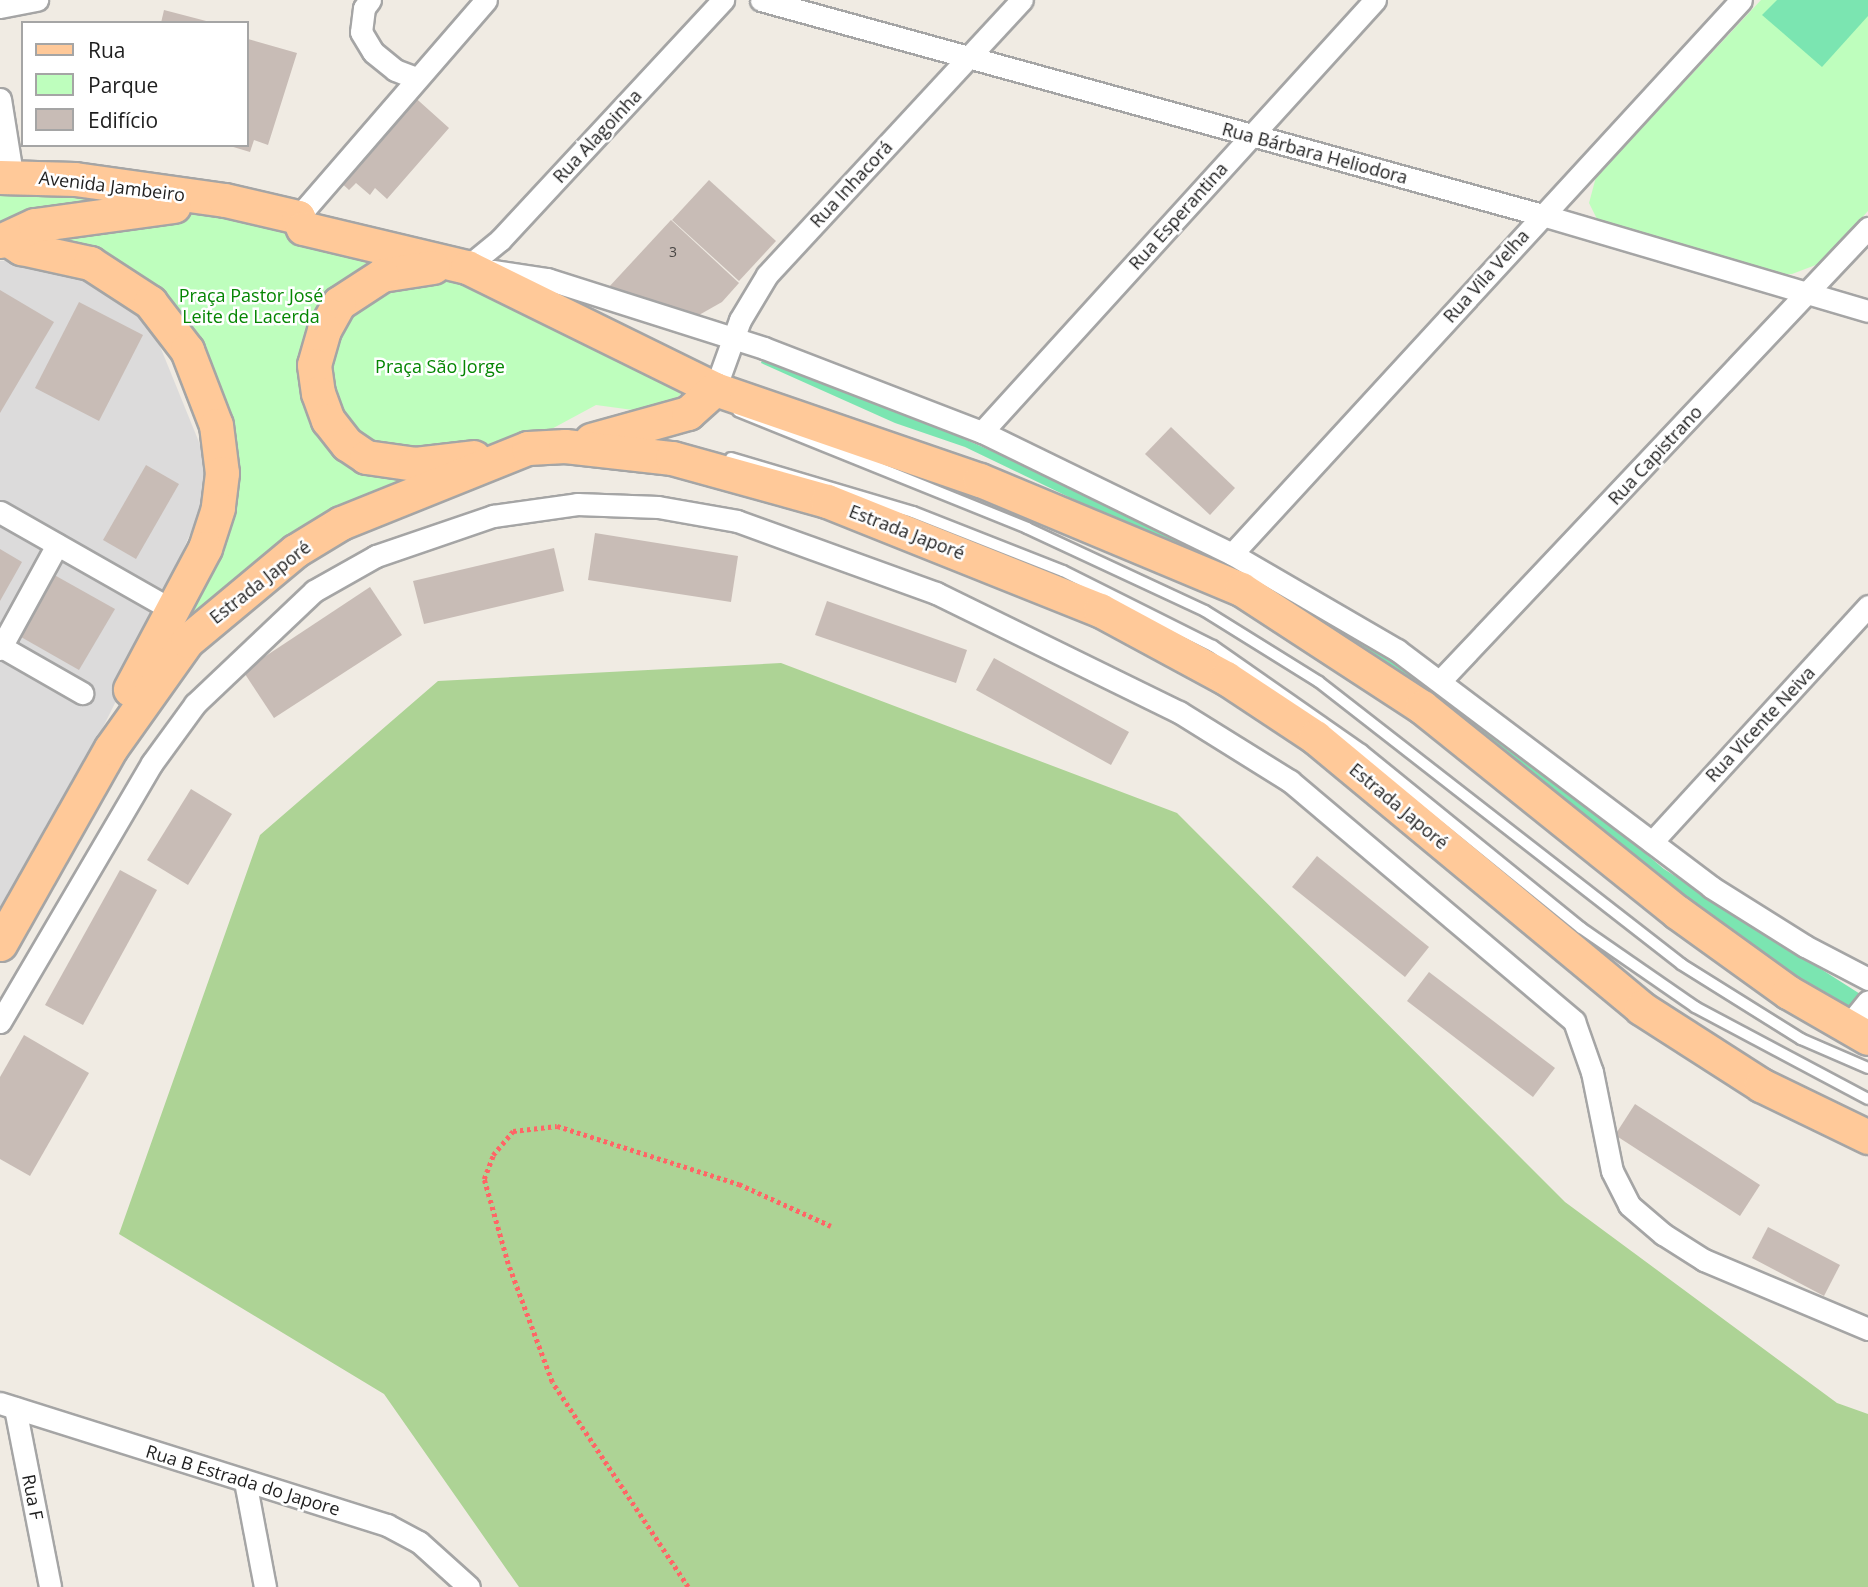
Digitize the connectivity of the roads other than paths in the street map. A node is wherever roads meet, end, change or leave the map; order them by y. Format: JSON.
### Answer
{"nodes":[{"id":1,"x":37,"y":0,"type":"edge"},
{"id":2,"x":370,"y":0,"type":"edge"},
{"id":3,"x":486,"y":0,"type":"edge"},
{"id":4,"x":723,"y":0,"type":"edge"},
{"id":5,"x":761,"y":0,"type":"edge"},
{"id":6,"x":1022,"y":0,"type":"edge"},
{"id":7,"x":1375,"y":0,"type":"edge"},
{"id":8,"x":1741,"y":0,"type":"edge"},
{"id":9,"x":0,"y":7,"type":"edge"},
{"id":10,"x":967,"y":58,"type":"junction"},
{"id":11,"x":416,"y":78,"type":"junction"},
{"id":12,"x":0,"y":99,"type":"edge"},
{"id":13,"x":1251,"y":135,"type":"junction"},
{"id":14,"x":6,"y":175,"type":"edge"},
{"id":15,"x":225,"y":200,"type":"junction"},
{"id":16,"x":1542,"y":215,"type":"junction"},
{"id":17,"x":298,"y":217,"type":"junction"},
{"id":18,"x":1868,"y":228,"type":"edge"},
{"id":19,"x":4,"y":240,"type":"edge"},
{"id":20,"x":467,"y":267,"type":"junction"},
{"id":21,"x":1807,"y":295,"type":"junction"},
{"id":22,"x":1868,"y":311,"type":"edge"},
{"id":23,"x":734,"y":339,"type":"junction"},
{"id":24,"x":715,"y":389,"type":"junction"},
{"id":25,"x":982,"y":432,"type":"junction"},
{"id":26,"x":565,"y":446,"type":"junction"},
{"id":27,"x":528,"y":448,"type":"junction"},
{"id":28,"x":695,"y":449,"type":"dead end"},
{"id":29,"x":718,"y":454,"type":"dead end"},
{"id":30,"x":0,"y":512,"type":"edge"},
{"id":31,"x":57,"y":545,"type":"junction"},
{"id":32,"x":1233,"y":554,"type":"junction"},
{"id":33,"x":1868,"y":606,"type":"edge"},
{"id":34,"x":171,"y":609,"type":"junction"},
{"id":35,"x":0,"y":647,"type":"edge"},
{"id":36,"x":1441,"y":680,"type":"junction"},
{"id":37,"x":82,"y":693,"type":"dead end"},
{"id":38,"x":111,"y":748,"type":"junction"},
{"id":39,"x":1652,"y":842,"type":"junction"},
{"id":40,"x":0,"y":944,"type":"edge"},
{"id":41,"x":1868,"y":979,"type":"edge"},
{"id":42,"x":1868,"y":1001,"type":"edge"},
{"id":43,"x":0,"y":1022,"type":"edge"},
{"id":44,"x":1857,"y":1032,"type":"edge"},
{"id":45,"x":1868,"y":1068,"type":"edge"},
{"id":46,"x":1868,"y":1099,"type":"edge"},
{"id":47,"x":1868,"y":1138,"type":"edge"},
{"id":48,"x":1868,"y":1329,"type":"edge"},
{"id":49,"x":8,"y":1405,"type":"edge"},
{"id":50,"x":245,"y":1481,"type":"junction"},
{"id":51,"x":50,"y":1587,"type":"edge"},
{"id":52,"x":265,"y":1587,"type":"edge"},
{"id":53,"x":469,"y":1587,"type":"edge"}],
"edges":[{"from":1,"to":9,"type":"street"},
{"from":2,"to":11,"type":"street"},
{"from":3,"to":11,"type":"street"},
{"from":4,"to":20,"type":"street","name":"Rua Alagoinha"},
{"from":5,"to":10,"type":"street","name":"Rua Bárbara Heliodora"},
{"from":6,"to":10,"type":"street","name":"Rua Inhacorá"},
{"from":7,"to":13,"type":"street","name":"Rua Esperantina"},
{"from":8,"to":16,"type":"street","name":"Rua Vila Velha"},
{"from":10,"to":13,"type":"street","name":"Rua Bárbara Heliodora"},
{"from":10,"to":23,"type":"street","name":"Rua Inhacorá"},
{"from":11,"to":17,"type":"street"},
{"from":12,"to":14,"type":"street"},
{"from":13,"to":16,"type":"street","name":"Rua Bárbara Heliodora"},
{"from":13,"to":25,"type":"street","name":"Rua Esperantina"},
{"from":14,"to":15,"type":"main road","name":"Avenida Jambeiro"},
{"from":15,"to":17,"type":"main road"},
{"from":15,"to":19,"type":"main road"},
{"from":16,"to":21,"type":"street","name":"Rua Bárbara Heliodora"},
{"from":16,"to":32,"type":"street","name":"Rua Vila Velha"},
{"from":17,"to":20,"type":"main road"},
{"from":18,"to":21,"type":"street","name":"Rua Capistrano"},
{"from":19,"to":34,"type":"main road"},
{"from":20,"to":23,"type":"street"},
{"from":20,"to":24,"type":"main road"},
{"from":20,"to":27,"type":"main road"},
{"from":21,"to":22,"type":"street","name":"Rua Bárbara Heliodora"},
{"from":21,"to":36,"type":"street","name":"Rua Capistrano"},
{"from":23,"to":24,"type":"street","name":"Rua Inhacorá"},
{"from":23,"to":25,"type":"street"},
{"from":24,"to":26,"type":"main road"},
{"from":24,"to":44,"type":"main road"},
{"from":24,"to":45,"type":"lane"},
{"from":25,"to":32,"type":"street"},
{"from":26,"to":27,"type":"main road","name":"Estrada Japoré"},
{"from":26,"to":28,"type":"lane"},
{"from":26,"to":47,"type":"main road","name":"Estrada Japoré"},
{"from":27,"to":38,"type":"main road","name":"Estrada Japoré"},
{"from":29,"to":46,"type":"lane"},
{"from":30,"to":31,"type":"street"},
{"from":31,"to":34,"type":"street"},
{"from":31,"to":35,"type":"street"},
{"from":32,"to":36,"type":"street"},
{"from":33,"to":39,"type":"street","name":"Rua Vicente Neiva"},
{"from":34,"to":38,"type":"main road"},
{"from":35,"to":37,"type":"street"},
{"from":36,"to":39,"type":"street"},
{"from":38,"to":40,"type":"main road","name":"Estrada Japoré"},
{"from":39,"to":41,"type":"street"},
{"from":42,"to":44,"type":"street"},
{"from":43,"to":48,"type":"street"},
{"from":49,"to":50,"type":"street","name":"Rua B Estrada do Japore"},
{"from":49,"to":51,"type":"street","name":"Rua F"},
{"from":50,"to":52,"type":"street"},
{"from":50,"to":53,"type":"street","name":"Rua B Estrada do Japore"}]}
